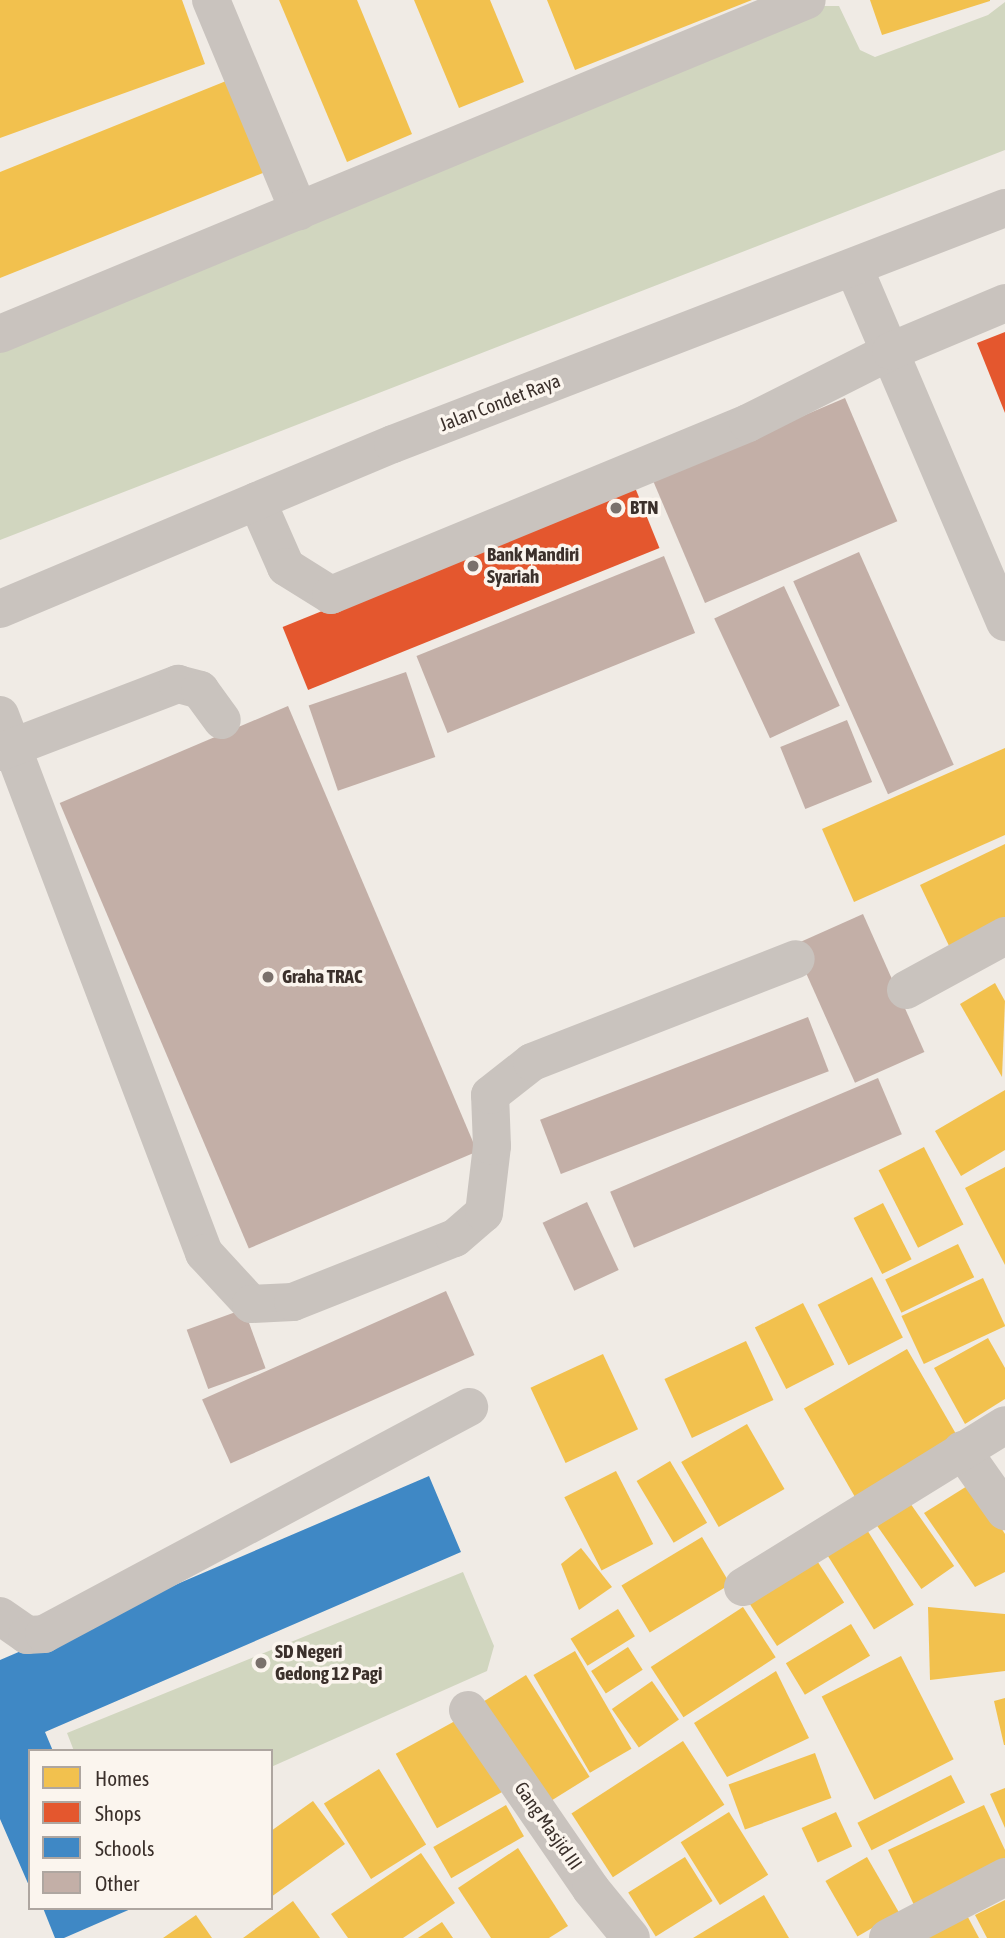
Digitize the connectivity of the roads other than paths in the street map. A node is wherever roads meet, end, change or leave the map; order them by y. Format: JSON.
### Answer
{"nodes":[{"id":1,"x":211,"y":0,"type":"edge"},
{"id":2,"x":807,"y":0,"type":"edge"},
{"id":3,"x":1005,"y":208,"type":"edge"},
{"id":4,"x":299,"y":211,"type":"junction"},
{"id":5,"x":855,"y":268,"type":"junction"},
{"id":6,"x":1005,"y":303,"type":"edge"},
{"id":7,"x":0,"y":334,"type":"edge"},
{"id":8,"x":891,"y":351,"type":"junction"},
{"id":9,"x":257,"y":501,"type":"junction"},
{"id":10,"x":0,"y":609,"type":"edge"},
{"id":11,"x":1005,"y":622,"type":"edge"},
{"id":12,"x":222,"y":720,"type":"dead end"},
{"id":13,"x":4,"y":738,"type":"edge"},
{"id":14,"x":1005,"y":936,"type":"edge"},
{"id":15,"x":796,"y":959,"type":"dead end"},
{"id":16,"x":905,"y":990,"type":"dead end"},
{"id":17,"x":469,"y":1407,"type":"dead end"},
{"id":18,"x":1005,"y":1425,"type":"edge"},
{"id":19,"x":962,"y":1450,"type":"junction"},
{"id":20,"x":1005,"y":1511,"type":"edge"},
{"id":21,"x":743,"y":1587,"type":"dead end"},
{"id":22,"x":0,"y":1616,"type":"edge"},
{"id":23,"x":468,"y":1710,"type":"dead end"},
{"id":24,"x":1005,"y":1877,"type":"edge"},
{"id":25,"x":631,"y":1938,"type":"edge"},
{"id":26,"x":888,"y":1938,"type":"edge"}],
"edges":[{"from":1,"to":4,"type":"street"},
{"from":2,"to":4,"type":"street"},
{"from":3,"to":5,"type":"street","name":"Jalan Condet Raya"},
{"from":4,"to":7,"type":"street"},
{"from":5,"to":8,"type":"street"},
{"from":5,"to":9,"type":"street","name":"Jalan Condet Raya"},
{"from":6,"to":8,"type":"street"},
{"from":8,"to":9,"type":"street"},
{"from":8,"to":11,"type":"street"},
{"from":9,"to":10,"type":"street","name":"Jalan Condet Raya"},
{"from":12,"to":13,"type":"street"},
{"from":13,"to":15,"type":"street"},
{"from":14,"to":16,"type":"street"},
{"from":17,"to":22,"type":"street"},
{"from":18,"to":19,"type":"street"},
{"from":19,"to":20,"type":"street"},
{"from":19,"to":21,"type":"street"},
{"from":23,"to":25,"type":"street","name":"Gang Masjid III"},
{"from":24,"to":26,"type":"street"}]}
